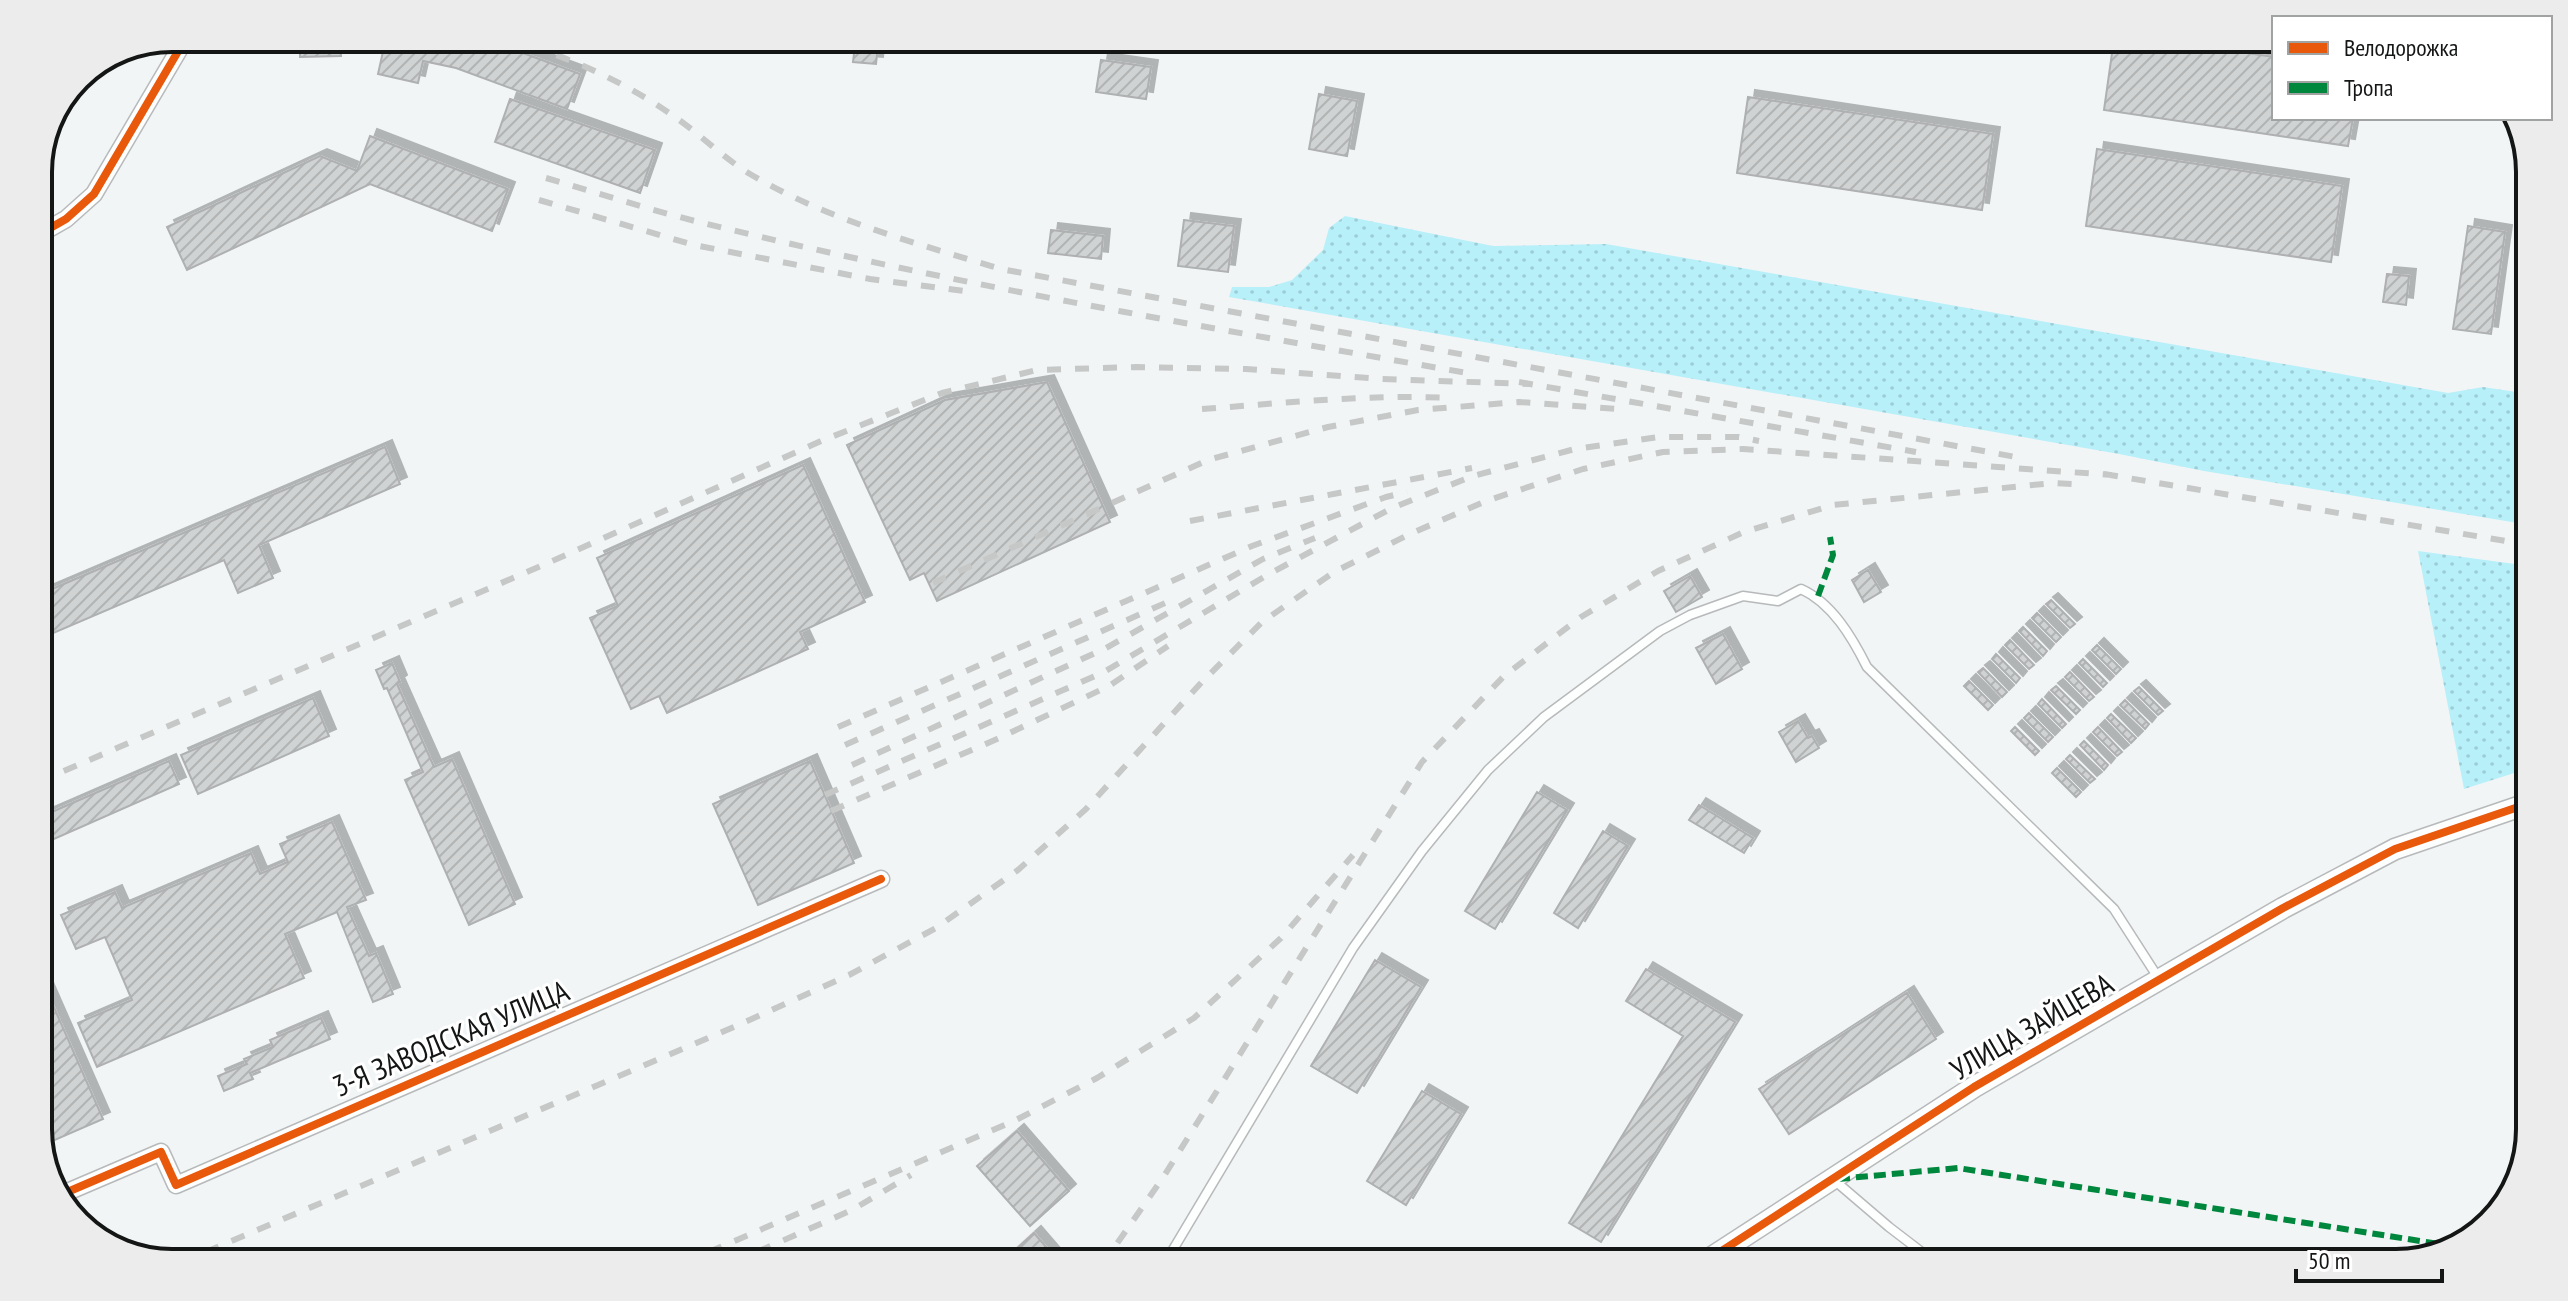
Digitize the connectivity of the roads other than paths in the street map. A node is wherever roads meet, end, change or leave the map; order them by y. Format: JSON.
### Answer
{"nodes":[{"id":1,"x":178,"y":52,"type":"edge"},
{"id":2,"x":52,"y":227,"type":"edge"},
{"id":3,"x":2516,"y":808,"type":"edge"},
{"id":4,"x":881,"y":879,"type":"dead end"},
{"id":5,"x":2160,"y":980,"type":"junction"},
{"id":6,"x":1834,"y":1179,"type":"junction"},
{"id":7,"x":69,"y":1191,"type":"edge"},
{"id":8,"x":1173,"y":1249,"type":"edge"},
{"id":9,"x":1725,"y":1249,"type":"edge"},
{"id":10,"x":1918,"y":1249,"type":"edge"}],
"edges":[{"from":1,"to":2,"type":"street"},
{"from":3,"to":5,"type":"street","name":"УЛИЦА ЗАЙЦЕВА"},
{"from":4,"to":7,"type":"street","name":"3-Я ЗАВОДСКАЯ УЛИЦА"},
{"from":5,"to":6,"type":"street","name":"УЛИЦА ЗАЙЦЕВА"},
{"from":5,"to":8,"type":"lane"},
{"from":6,"to":9,"type":"street","name":"УЛИЦА ЗАЙЦЕВА"},
{"from":6,"to":10,"type":"lane"}]}
